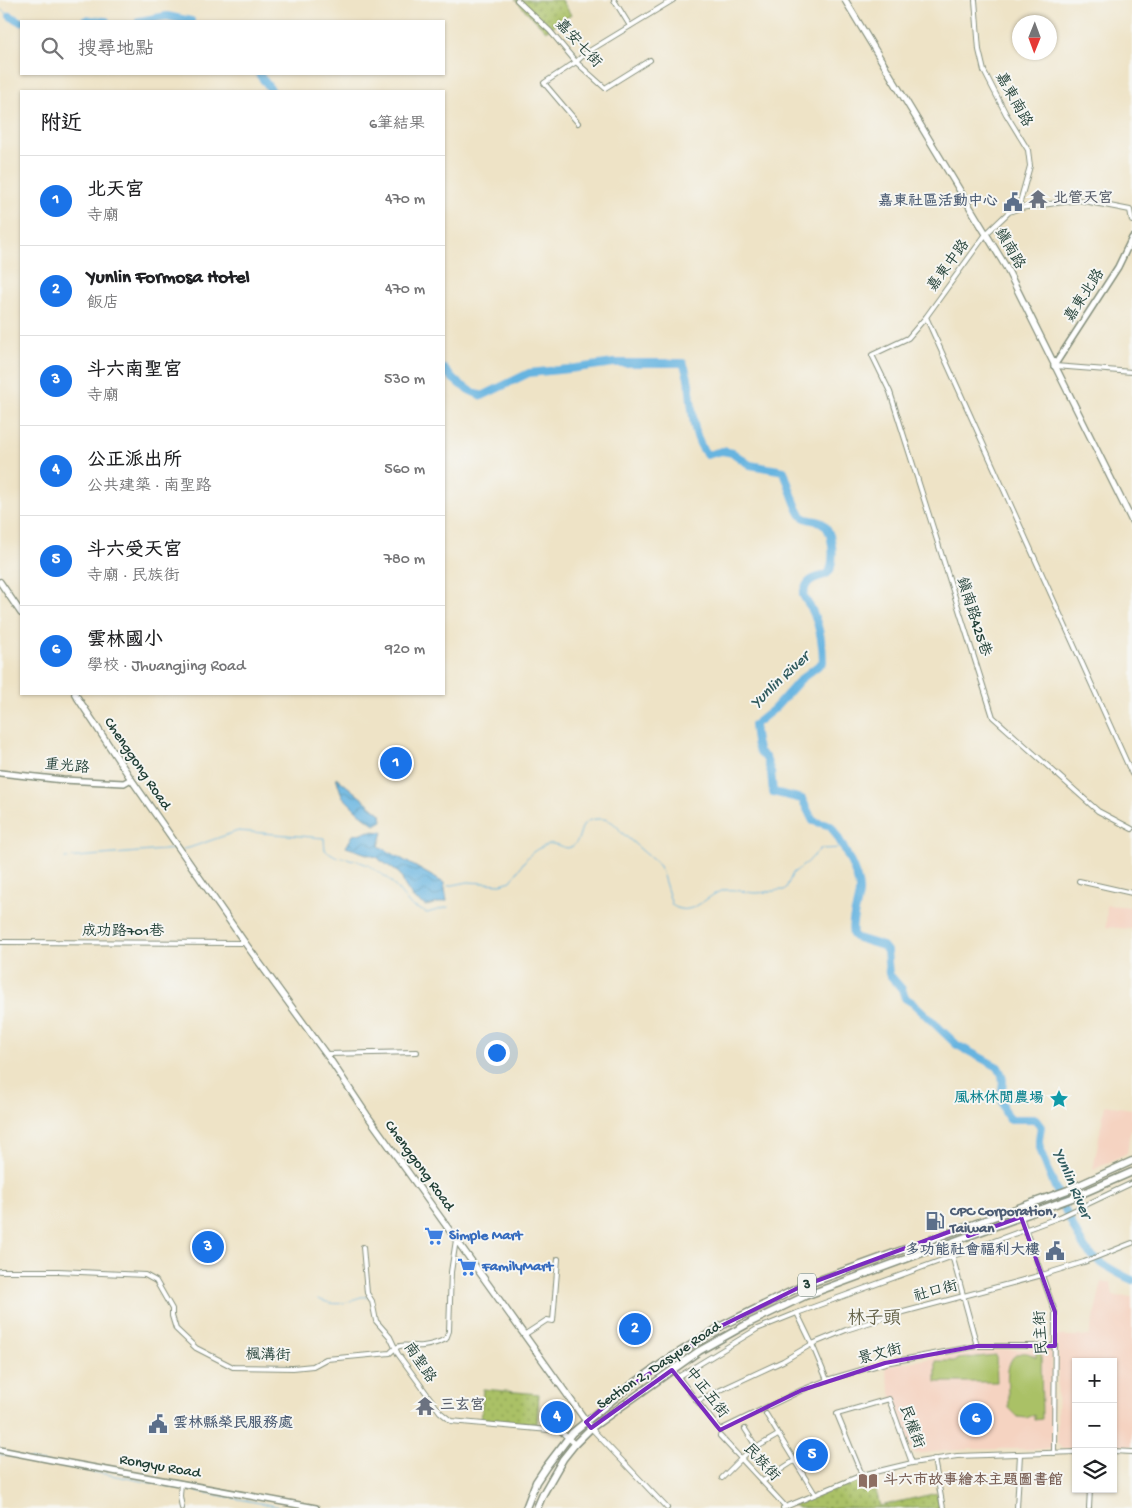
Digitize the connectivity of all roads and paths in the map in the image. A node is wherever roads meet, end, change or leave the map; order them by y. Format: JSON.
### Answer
{"nodes":[{"id":1,"x":517,"y":0,"type":"edge"},
{"id":2,"x":614,"y":0,"type":"edge"},
{"id":3,"x":673,"y":0,"type":"edge"},
{"id":4,"x":845,"y":0,"type":"edge"},
{"id":5,"x":974,"y":0,"type":"edge"},
{"id":6,"x":630,"y":26,"type":"junction"},
{"id":7,"x":650,"y":60,"type":"dead end"},
{"id":8,"x":576,"y":62,"type":"junction"},
{"id":9,"x":578,"y":123,"type":"dead end"},
{"id":10,"x":1020,"y":208,"type":"junction"},
{"id":11,"x":1132,"y":221,"type":"edge"},
{"id":12,"x":986,"y":234,"type":"junction"},
{"id":13,"x":1132,"y":238,"type":"edge"},
{"id":14,"x":926,"y":317,"type":"junction"},
{"id":15,"x":872,"y":355,"type":"joint"},
{"id":16,"x":1054,"y":366,"type":"junction"},
{"id":17,"x":1132,"y":372,"type":"edge"},
{"id":18,"x":1132,"y":521,"type":"edge"},
{"id":19,"x":0,"y":582,"type":"edge"},
{"id":20,"x":20,"y":612,"type":"edge"},
{"id":21,"x":77,"y":695,"type":"edge"},
{"id":22,"x":0,"y":773,"type":"edge"},
{"id":23,"x":1132,"y":774,"type":"edge"},
{"id":24,"x":130,"y":779,"type":"junction"},
{"id":25,"x":1132,"y":829,"type":"edge"},
{"id":26,"x":1079,"y":881,"type":"dead end"},
{"id":27,"x":1132,"y":893,"type":"edge"},
{"id":28,"x":0,"y":942,"type":"edge"},
{"id":29,"x":245,"y":943,"type":"junction"},
{"id":30,"x":417,"y":1052,"type":"dead end"},
{"id":31,"x":326,"y":1054,"type":"junction"},
{"id":32,"x":1132,"y":1161,"type":"edge"},
{"id":33,"x":1132,"y":1172,"type":"edge"},
{"id":34,"x":1132,"y":1183,"type":"edge"},
{"id":35,"x":1021,"y":1217,"type":"junction"},
{"id":36,"x":965,"y":1226,"type":"junction"},
{"id":37,"x":1026,"y":1229,"type":"junction"},
{"id":38,"x":968,"y":1236,"type":"junction"},
{"id":39,"x":456,"y":1240,"type":"junction"},
{"id":40,"x":1132,"y":1243,"type":"edge"},
{"id":41,"x":363,"y":1248,"type":"dead end"},
{"id":42,"x":952,"y":1255,"type":"junction"},
{"id":43,"x":558,"y":1259,"type":"dead end"},
{"id":44,"x":0,"y":1271,"type":"edge"},
{"id":45,"x":1042,"y":1275,"type":"junction"},
{"id":46,"x":964,"y":1296,"type":"junction"},
{"id":47,"x":767,"y":1303,"type":"junction"},
{"id":48,"x":772,"y":1312,"type":"junction"},
{"id":49,"x":797,"y":1313,"type":"junction"},
{"id":50,"x":524,"y":1334,"type":"junction"},
{"id":51,"x":812,"y":1344,"type":"junction"},
{"id":52,"x":977,"y":1346,"type":"junction"},
{"id":53,"x":1055,"y":1346,"type":"junction"},
{"id":54,"x":394,"y":1348,"type":"junction"},
{"id":55,"x":673,"y":1369,"type":"junction"},
{"id":56,"x":678,"y":1377,"type":"junction"},
{"id":57,"x":827,"y":1380,"type":"junction"},
{"id":58,"x":697,"y":1401,"type":"junction"},
{"id":59,"x":766,"y":1414,"type":"dead end"},
{"id":60,"x":586,"y":1422,"type":"junction"},
{"id":61,"x":591,"y":1428,"type":"junction"},
{"id":62,"x":746,"y":1429,"type":"dead end"},
{"id":63,"x":720,"y":1430,"type":"joint"},
{"id":64,"x":778,"y":1435,"type":"junction"},
{"id":65,"x":720,"y":1436,"type":"dead end"},
{"id":66,"x":568,"y":1437,"type":"junction"},
{"id":67,"x":575,"y":1444,"type":"junction"},
{"id":68,"x":757,"y":1448,"type":"junction"},
{"id":69,"x":0,"y":1450,"type":"edge"},
{"id":70,"x":1117,"y":1451,"type":"edge"},
{"id":71,"x":1072,"y":1452,"type":"edge"},
{"id":72,"x":1132,"y":1452,"type":"edge"},
{"id":73,"x":1054,"y":1453,"type":"junction"},
{"id":74,"x":1020,"y":1454,"type":"junction"},
{"id":75,"x":741,"y":1459,"type":"junction"},
{"id":76,"x":934,"y":1459,"type":"junction"},
{"id":77,"x":794,"y":1461,"type":"junction"},
{"id":78,"x":912,"y":1463,"type":"junction"},
{"id":79,"x":862,"y":1475,"type":"junction"},
{"id":80,"x":722,"y":1478,"type":"dead end"},
{"id":81,"x":763,"y":1481,"type":"junction"},
{"id":82,"x":181,"y":1483,"type":"junction"},
{"id":83,"x":1090,"y":1493,"type":"edge"},
{"id":84,"x":815,"y":1494,"type":"junction"},
{"id":85,"x":786,"y":1507,"type":"edge"},
{"id":86,"x":182,"y":1508,"type":"edge"},
{"id":87,"x":316,"y":1508,"type":"edge"},
{"id":88,"x":526,"y":1508,"type":"edge"},
{"id":89,"x":537,"y":1508,"type":"edge"},
{"id":90,"x":667,"y":1508,"type":"edge"},
{"id":91,"x":944,"y":1508,"type":"edge"},
{"id":92,"x":1017,"y":1508,"type":"edge"},
{"id":93,"x":1089,"y":1508,"type":"edge"}],
"edges":[{"from":1,"to":8,"type":"street","name":"嘉安七街"},
{"from":2,"to":6,"type":"street"},
{"from":3,"to":6,"type":"street"},
{"from":4,"to":12,"type":"main road","name":"鎮南路"},
{"from":5,"to":10,"type":"street","name":"嘉東南路"},
{"from":6,"to":8,"type":"street"},
{"from":7,"to":8,"type":"street","name":"嘉安七街"},
{"from":8,"to":9,"type":"street"},
{"from":10,"to":11,"type":"street","name":"嘉東中路"},
{"from":10,"to":12,"type":"street","name":"嘉東中路"},
{"from":12,"to":14,"type":"street","name":"嘉東中路"},
{"from":12,"to":16,"type":"main road","name":"鎮南路"},
{"from":13,"to":16,"type":"street","name":"嘉東北路"},
{"from":14,"to":15,"type":"street","name":"嘉東中路"},
{"from":14,"to":23,"type":"street"},
{"from":15,"to":25,"type":"street","name":"鎮南路425巷"},
{"from":16,"to":17,"type":"street"},
{"from":16,"to":18,"type":"main road","name":"鎮南路"},
{"from":19,"to":20,"type":"main road"},
{"from":21,"to":24,"type":"main road","name":"Chenggong Road"},
{"from":22,"to":24,"type":"street","name":"重光路"},
{"from":24,"to":29,"type":"main road","name":"Chenggong Road"},
{"from":26,"to":27,"type":"street"},
{"from":28,"to":29,"type":"street","name":"成功路701巷"},
{"from":29,"to":31,"type":"main road","name":"Chenggong Road"},
{"from":30,"to":31,"type":"street"},
{"from":31,"to":39,"type":"main road","name":"Chenggong Road"},
{"from":32,"to":36,"type":"main road","name":"Section 2, Dasyue Road","number":"3"},
{"from":33,"to":35,"type":"main road","name":"Section 2, Dasyue Road","number":"3"},
{"from":34,"to":37,"type":"street"},
{"from":35,"to":37,"type":"street","name":"民主街"},
{"from":35,"to":38,"type":"main road","name":"Section 2, Dasyue Road","number":"3"},
{"from":36,"to":38,"type":"main road"},
{"from":36,"to":47,"type":"main road","name":"Section 2, Dasyue Road","number":"3"},
{"from":37,"to":42,"type":"street"},
{"from":37,"to":45,"type":"street","name":"民主街"},
{"from":38,"to":48,"type":"main road","name":"Section 2, Dasyue Road","number":"3"},
{"from":39,"to":50,"type":"main road","name":"Chenggong Road"},
{"from":39,"to":54,"type":"street","name":"楓溝街"},
{"from":40,"to":45,"type":"street","name":"社口街"},
{"from":41,"to":54,"type":"street","name":"南聖路"},
{"from":42,"to":46,"type":"street"},
{"from":42,"to":49,"type":"street"},
{"from":43,"to":50,"type":"street"},
{"from":44,"to":54,"type":"street","name":"楓溝街"},
{"from":45,"to":46,"type":"street","name":"社口街"},
{"from":45,"to":53,"type":"street","name":"民主街"},
{"from":46,"to":51,"type":"street","name":"社口街"},
{"from":46,"to":52,"type":"street"},
{"from":47,"to":48,"type":"main road"},
{"from":47,"to":60,"type":"main road","name":"Section 2, Dasyue Road","number":"3"},
{"from":48,"to":55,"type":"main road","name":"Section 2, Dasyue Road","number":"3"},
{"from":49,"to":51,"type":"street"},
{"from":49,"to":56,"type":"street"},
{"from":50,"to":60,"type":"main road","name":"Chenggong Road"},
{"from":51,"to":57,"type":"street"},
{"from":51,"to":58,"type":"street","name":"社口街"},
{"from":52,"to":53,"type":"street","name":"景文街"},
{"from":52,"to":57,"type":"street","name":"景文街"},
{"from":53,"to":73,"type":"street","name":"民主街"},
{"from":54,"to":66,"type":"street","name":"南聖路"},
{"from":55,"to":56,"type":"street","name":"中正五街"},
{"from":55,"to":61,"type":"main road","name":"Section 2, Dasyue Road","number":"3"},
{"from":56,"to":58,"type":"street","name":"中正五街"},
{"from":57,"to":63,"type":"street","name":"景文街"},
{"from":58,"to":63,"type":"street","name":"中正五街"},
{"from":59,"to":64,"type":"street","name":"民族街"},
{"from":60,"to":61,"type":"main road","name":"Chenggong Road"},
{"from":60,"to":66,"type":"main road","number":"3"},
{"from":61,"to":67,"type":"main road","number":"3"},
{"from":61,"to":90,"type":"street","name":"Chenggong Road"},
{"from":62,"to":68,"type":"street"},
{"from":64,"to":68,"type":"street"},
{"from":64,"to":77,"type":"street","name":"民族街"},
{"from":65,"to":75,"type":"street","name":"民族街"},
{"from":66,"to":67,"type":"street","name":"南聖路"},
{"from":66,"to":88,"type":"main road","number":"3"},
{"from":67,"to":89,"type":"main road","number":"3"},
{"from":68,"to":75,"type":"street"},
{"from":69,"to":82,"type":"street","name":"Rongyu Road"},
{"from":70,"to":72,"type":"street"},
{"from":71,"to":73,"type":"street"},
{"from":73,"to":74,"type":"street"},
{"from":74,"to":76,"type":"street"},
{"from":74,"to":92,"type":"street"},
{"from":75,"to":80,"type":"street"},
{"from":75,"to":81,"type":"street","name":"民族街"},
{"from":76,"to":78,"type":"street"},
{"from":76,"to":91,"type":"street"},
{"from":77,"to":81,"type":"street"},
{"from":77,"to":84,"type":"street","name":"民族街"},
{"from":78,"to":79,"type":"street"},
{"from":78,"to":79,"type":"street","name":"民權街"},
{"from":79,"to":84,"type":"street"},
{"from":81,"to":85,"type":"street","name":"民族街"},
{"from":82,"to":86,"type":"street"},
{"from":82,"to":87,"type":"street","name":"Rongyu Road"},
{"from":83,"to":93,"type":"street"},
{"from":84,"to":85,"type":"street"}]}
